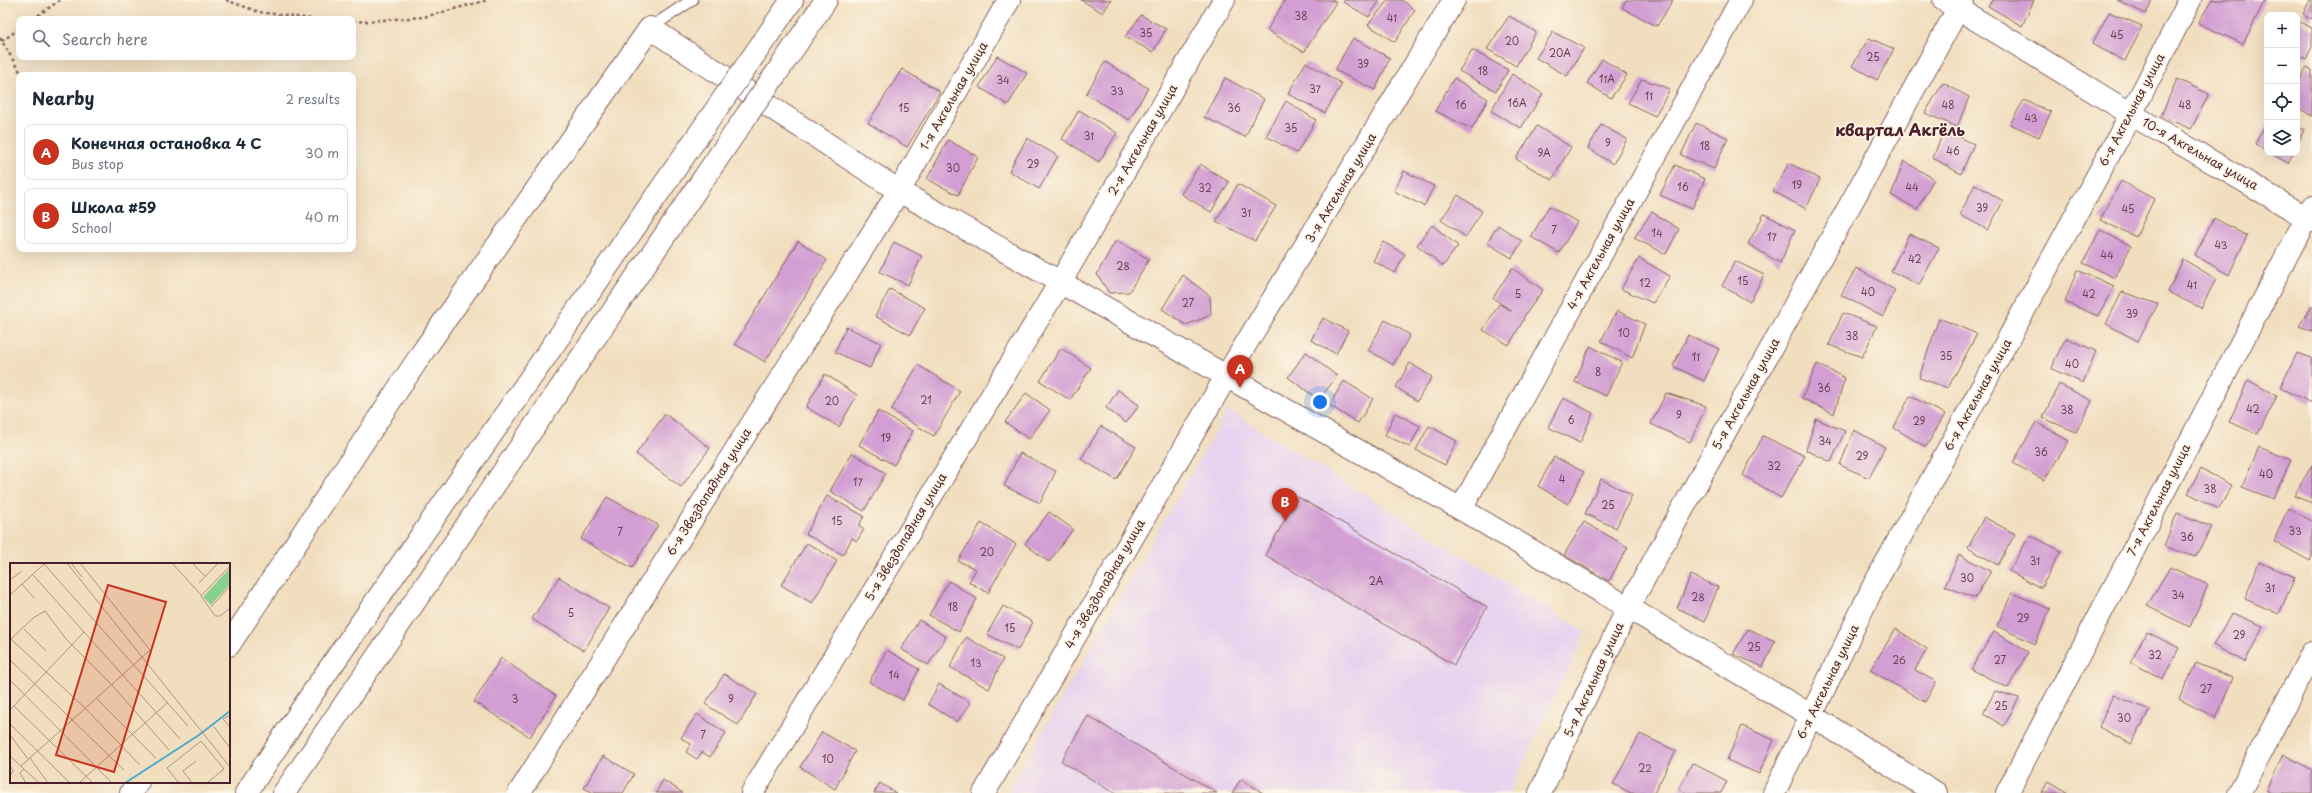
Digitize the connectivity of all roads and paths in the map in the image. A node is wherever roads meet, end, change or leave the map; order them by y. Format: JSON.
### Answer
{"nodes":[{"id":1,"x":60,"y":0,"type":"edge"},
{"id":2,"x":226,"y":0,"type":"edge"},
{"id":3,"x":488,"y":0,"type":"edge"},
{"id":4,"x":692,"y":0,"type":"edge"},
{"id":5,"x":792,"y":0,"type":"edge"},
{"id":6,"x":826,"y":0,"type":"edge"},
{"id":7,"x":1009,"y":0,"type":"edge"},
{"id":8,"x":1224,"y":0,"type":"edge"},
{"id":9,"x":1454,"y":0,"type":"edge"},
{"id":10,"x":1741,"y":0,"type":"edge"},
{"id":11,"x":2190,"y":0,"type":"edge"},
{"id":12,"x":1955,"y":3,"type":"edge"},
{"id":13,"x":37,"y":16,"type":"edge"},
{"id":14,"x":289,"y":16,"type":"edge"},
{"id":15,"x":356,"y":22,"type":"edge"},
{"id":16,"x":650,"y":28,"type":"junction"},
{"id":17,"x":16,"y":31,"type":"edge"},
{"id":18,"x":1,"y":39,"type":"edge"},
{"id":19,"x":20,"y":72,"type":"edge"},
{"id":20,"x":2131,"y":114,"type":"junction"},
{"id":21,"x":899,"y":191,"type":"junction"},
{"id":22,"x":2310,"y":215,"type":"edge"},
{"id":23,"x":1061,"y":281,"type":"junction"},
{"id":24,"x":1228,"y":375,"type":"junction"},
{"id":25,"x":1461,"y":509,"type":"junction"},
{"id":26,"x":1628,"y":608,"type":"junction"},
{"id":27,"x":230,"y":643,"type":"edge"},
{"id":28,"x":2312,"y":653,"type":"edge"},
{"id":29,"x":1812,"y":716,"type":"junction"},
{"id":30,"x":137,"y":783,"type":"edge"},
{"id":31,"x":131,"y":793,"type":"edge"},
{"id":32,"x":246,"y":793,"type":"edge"},
{"id":33,"x":284,"y":793,"type":"edge"},
{"id":34,"x":519,"y":793,"type":"edge"},
{"id":35,"x":752,"y":793,"type":"edge"},
{"id":36,"x":984,"y":793,"type":"edge"},
{"id":37,"x":1540,"y":793,"type":"edge"},
{"id":38,"x":1774,"y":793,"type":"edge"},
{"id":39,"x":1936,"y":793,"type":"edge"},
{"id":40,"x":2007,"y":793,"type":"edge"},
{"id":41,"x":2239,"y":793,"type":"edge"}],
"edges":[{"from":1,"to":13,"type":"path"},
{"from":2,"to":14,"type":"path"},
{"from":3,"to":15,"type":"path"},
{"from":4,"to":16,"type":"lane"},
{"from":5,"to":32,"type":"street","bridge":true},
{"from":6,"to":33,"type":"street","bridge":true},
{"from":7,"to":21,"type":"street","name":"1-я Акгельная улица"},
{"from":8,"to":23,"type":"street","name":"2-я Акгельная улица"},
{"from":9,"to":24,"type":"street","name":"3-я Акгельная улица"},
{"from":10,"to":25,"type":"street","name":"4-я Акгельная улица"},
{"from":11,"to":20,"type":"street","name":"6-я Акгельная улица"},
{"from":12,"to":20,"type":"street","name":"10-я Акгельная улица"},
{"from":12,"to":26,"type":"street","name":"5-я Акгельная улица"},
{"from":16,"to":21,"type":"street"},
{"from":16,"to":27,"type":"street"},
{"from":17,"to":18,"type":"path"},
{"from":18,"to":19,"type":"path"},
{"from":20,"to":22,"type":"street","name":"10-я Акгельная улица"},
{"from":20,"to":29,"type":"street","name":"6-я Акгельная улица"},
{"from":21,"to":23,"type":"street"},
{"from":21,"to":34,"type":"street","name":"6-я Звездопадная улица"},
{"from":22,"to":40,"type":"street","name":"7-я Акгельная улица"},
{"from":23,"to":24,"type":"street"},
{"from":23,"to":35,"type":"street","name":"5-я Звездопадная улица"},
{"from":24,"to":25,"type":"street"},
{"from":24,"to":36,"type":"street","name":"4-я Звездопадная улица"},
{"from":25,"to":26,"type":"street"},
{"from":26,"to":29,"type":"street"},
{"from":26,"to":37,"type":"street","name":"5-я Акгельная улица"},
{"from":28,"to":41,"type":"street"},
{"from":29,"to":38,"type":"street","name":"6-я Акгельная улица"},
{"from":29,"to":39,"type":"street"},
{"from":30,"to":31,"type":"street"}]}
